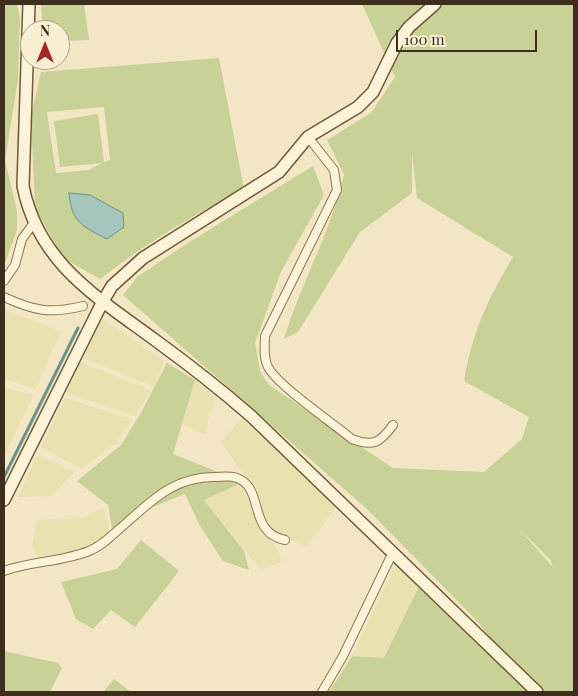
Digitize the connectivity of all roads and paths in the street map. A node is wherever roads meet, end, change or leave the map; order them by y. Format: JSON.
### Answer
{"nodes":[{"id":1,"x":29,"y":4,"type":"edge"},
{"id":2,"x":435,"y":4,"type":"edge"},
{"id":3,"x":308,"y":137,"type":"junction"},
{"id":4,"x":33,"y":224,"type":"junction"},
{"id":5,"x":4,"y":281,"type":"edge"},
{"id":6,"x":4,"y":297,"type":"edge"},
{"id":7,"x":102,"y":301,"type":"junction"},
{"id":8,"x":83,"y":306,"type":"dead end"},
{"id":9,"x":393,"y":425,"type":"dead end"},
{"id":10,"x":4,"y":500,"type":"edge"},
{"id":11,"x":284,"y":540,"type":"dead end"},
{"id":12,"x":393,"y":552,"type":"junction"},
{"id":13,"x":4,"y":571,"type":"edge"},
{"id":14,"x":322,"y":692,"type":"edge"},
{"id":15,"x":537,"y":692,"type":"edge"}],
"edges":[{"from":1,"to":4,"type":"street"},
{"from":2,"to":3,"type":"street"},
{"from":3,"to":7,"type":"street"},
{"from":3,"to":9,"type":"street"},
{"from":4,"to":5,"type":"street"},
{"from":4,"to":7,"type":"street"},
{"from":6,"to":8,"type":"street"},
{"from":7,"to":10,"type":"street"},
{"from":7,"to":12,"type":"street"},
{"from":11,"to":13,"type":"street"},
{"from":12,"to":14,"type":"street"},
{"from":12,"to":15,"type":"street"}]}
